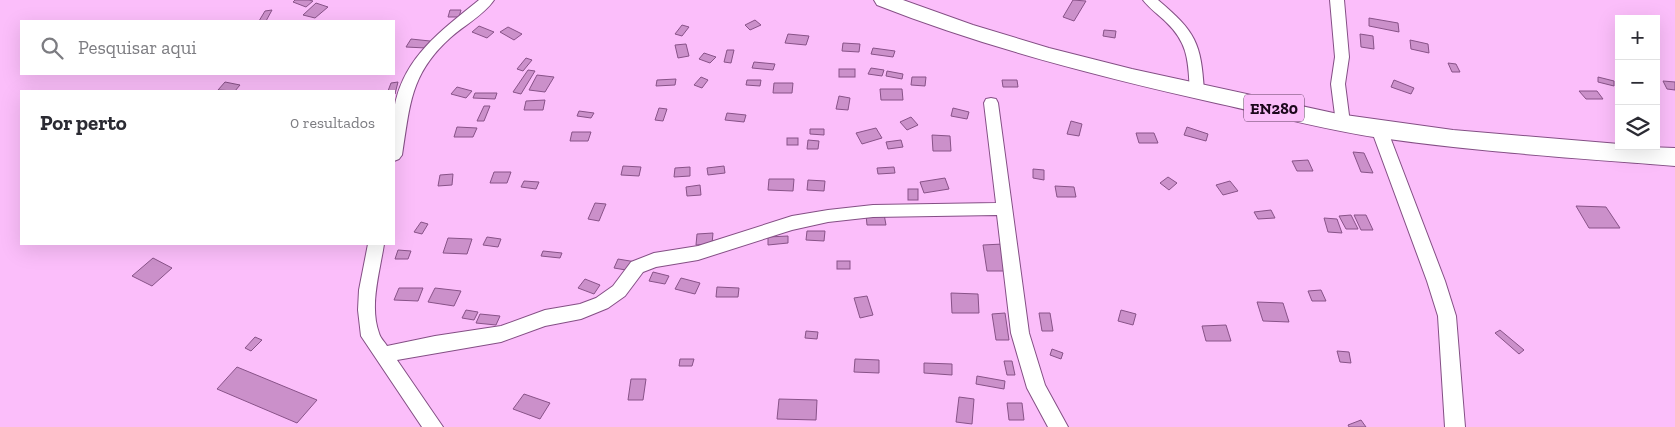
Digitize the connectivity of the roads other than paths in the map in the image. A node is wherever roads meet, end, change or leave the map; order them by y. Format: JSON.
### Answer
{"nodes":[{"id":1,"x":487,"y":0,"type":"edge"},
{"id":2,"x":884,"y":0,"type":"edge"},
{"id":3,"x":1150,"y":0,"type":"edge"},
{"id":4,"x":1337,"y":0,"type":"edge"},
{"id":5,"x":1197,"y":92,"type":"junction"},
{"id":6,"x":991,"y":103,"type":"dead end"},
{"id":7,"x":1343,"y":123,"type":"junction"},
{"id":8,"x":1379,"y":129,"type":"junction"},
{"id":9,"x":395,"y":150,"type":"edge"},
{"id":10,"x":1675,"y":157,"type":"edge"},
{"id":11,"x":1004,"y":210,"type":"junction"},
{"id":12,"x":376,"y":245,"type":"edge"},
{"id":13,"x":383,"y":355,"type":"junction"},
{"id":14,"x":434,"y":427,"type":"edge"},
{"id":15,"x":1058,"y":427,"type":"edge"},
{"id":16,"x":1455,"y":427,"type":"edge"}],
"edges":[{"from":1,"to":9,"type":"street"},
{"from":2,"to":5,"type":"main road","number":"EN280"},
{"from":3,"to":5,"type":"street"},
{"from":4,"to":7,"type":"street"},
{"from":5,"to":7,"type":"main road","number":"EN280"},
{"from":6,"to":11,"type":"street"},
{"from":7,"to":8,"type":"main road","number":"EN280"},
{"from":8,"to":10,"type":"main road","number":"EN280"},
{"from":8,"to":16,"type":"street"},
{"from":11,"to":13,"type":"street"},
{"from":11,"to":15,"type":"street"},
{"from":12,"to":13,"type":"street"},
{"from":13,"to":14,"type":"street"}]}
